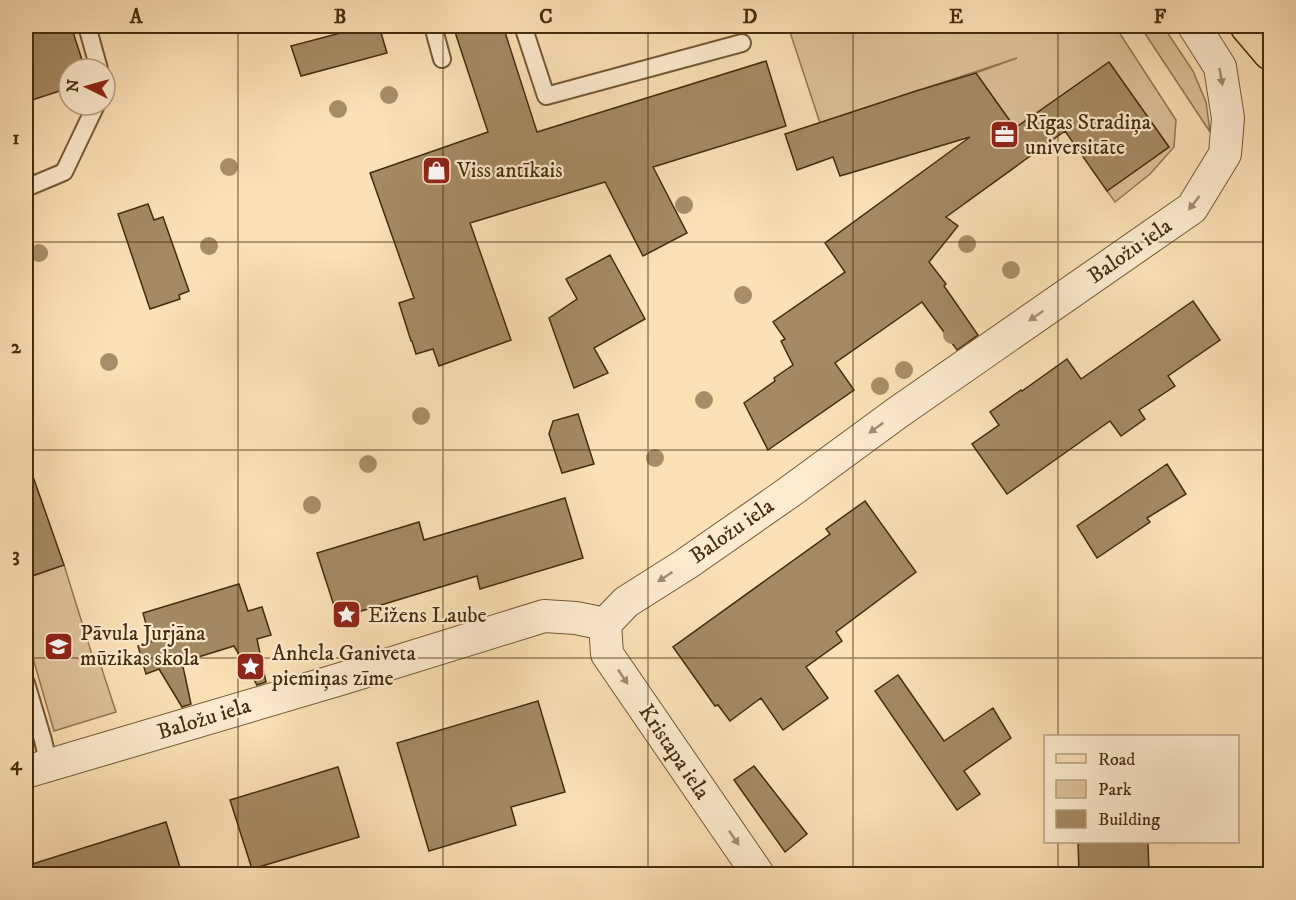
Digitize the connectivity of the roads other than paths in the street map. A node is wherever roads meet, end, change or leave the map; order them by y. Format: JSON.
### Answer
{"nodes":[{"id":1,"x":87,"y":26,"type":"edge"},
{"id":2,"x":433,"y":26,"type":"edge"},
{"id":3,"x":523,"y":26,"type":"edge"},
{"id":4,"x":1194,"y":26,"type":"edge"},
{"id":5,"x":1247,"y":26,"type":"edge"},
{"id":6,"x":742,"y":43,"type":"dead end"},
{"id":7,"x":1270,"y":53,"type":"edge"},
{"id":8,"x":96,"y":57,"type":"edge"},
{"id":9,"x":442,"y":59,"type":"dead end"},
{"id":10,"x":90,"y":117,"type":"edge"},
{"id":11,"x":26,"y":188,"type":"edge"},
{"id":12,"x":605,"y":624,"type":"junction"},
{"id":13,"x":26,"y":683,"type":"edge"},
{"id":14,"x":37,"y":769,"type":"edge"},
{"id":15,"x":758,"y":874,"type":"edge"}],
"edges":[{"from":1,"to":8,"type":"lane"},
{"from":2,"to":9,"type":"lane"},
{"from":3,"to":6,"type":"lane"},
{"from":4,"to":12,"type":"street","name":"Baložu iela","one_way":true},
{"from":5,"to":7,"type":"main road"},
{"from":10,"to":11,"type":"lane"},
{"from":12,"to":14,"type":"street","name":"Baložu iela"},
{"from":12,"to":15,"type":"street","name":"Kristapa iela","one_way":true},
{"from":13,"to":14,"type":"lane"}]}
